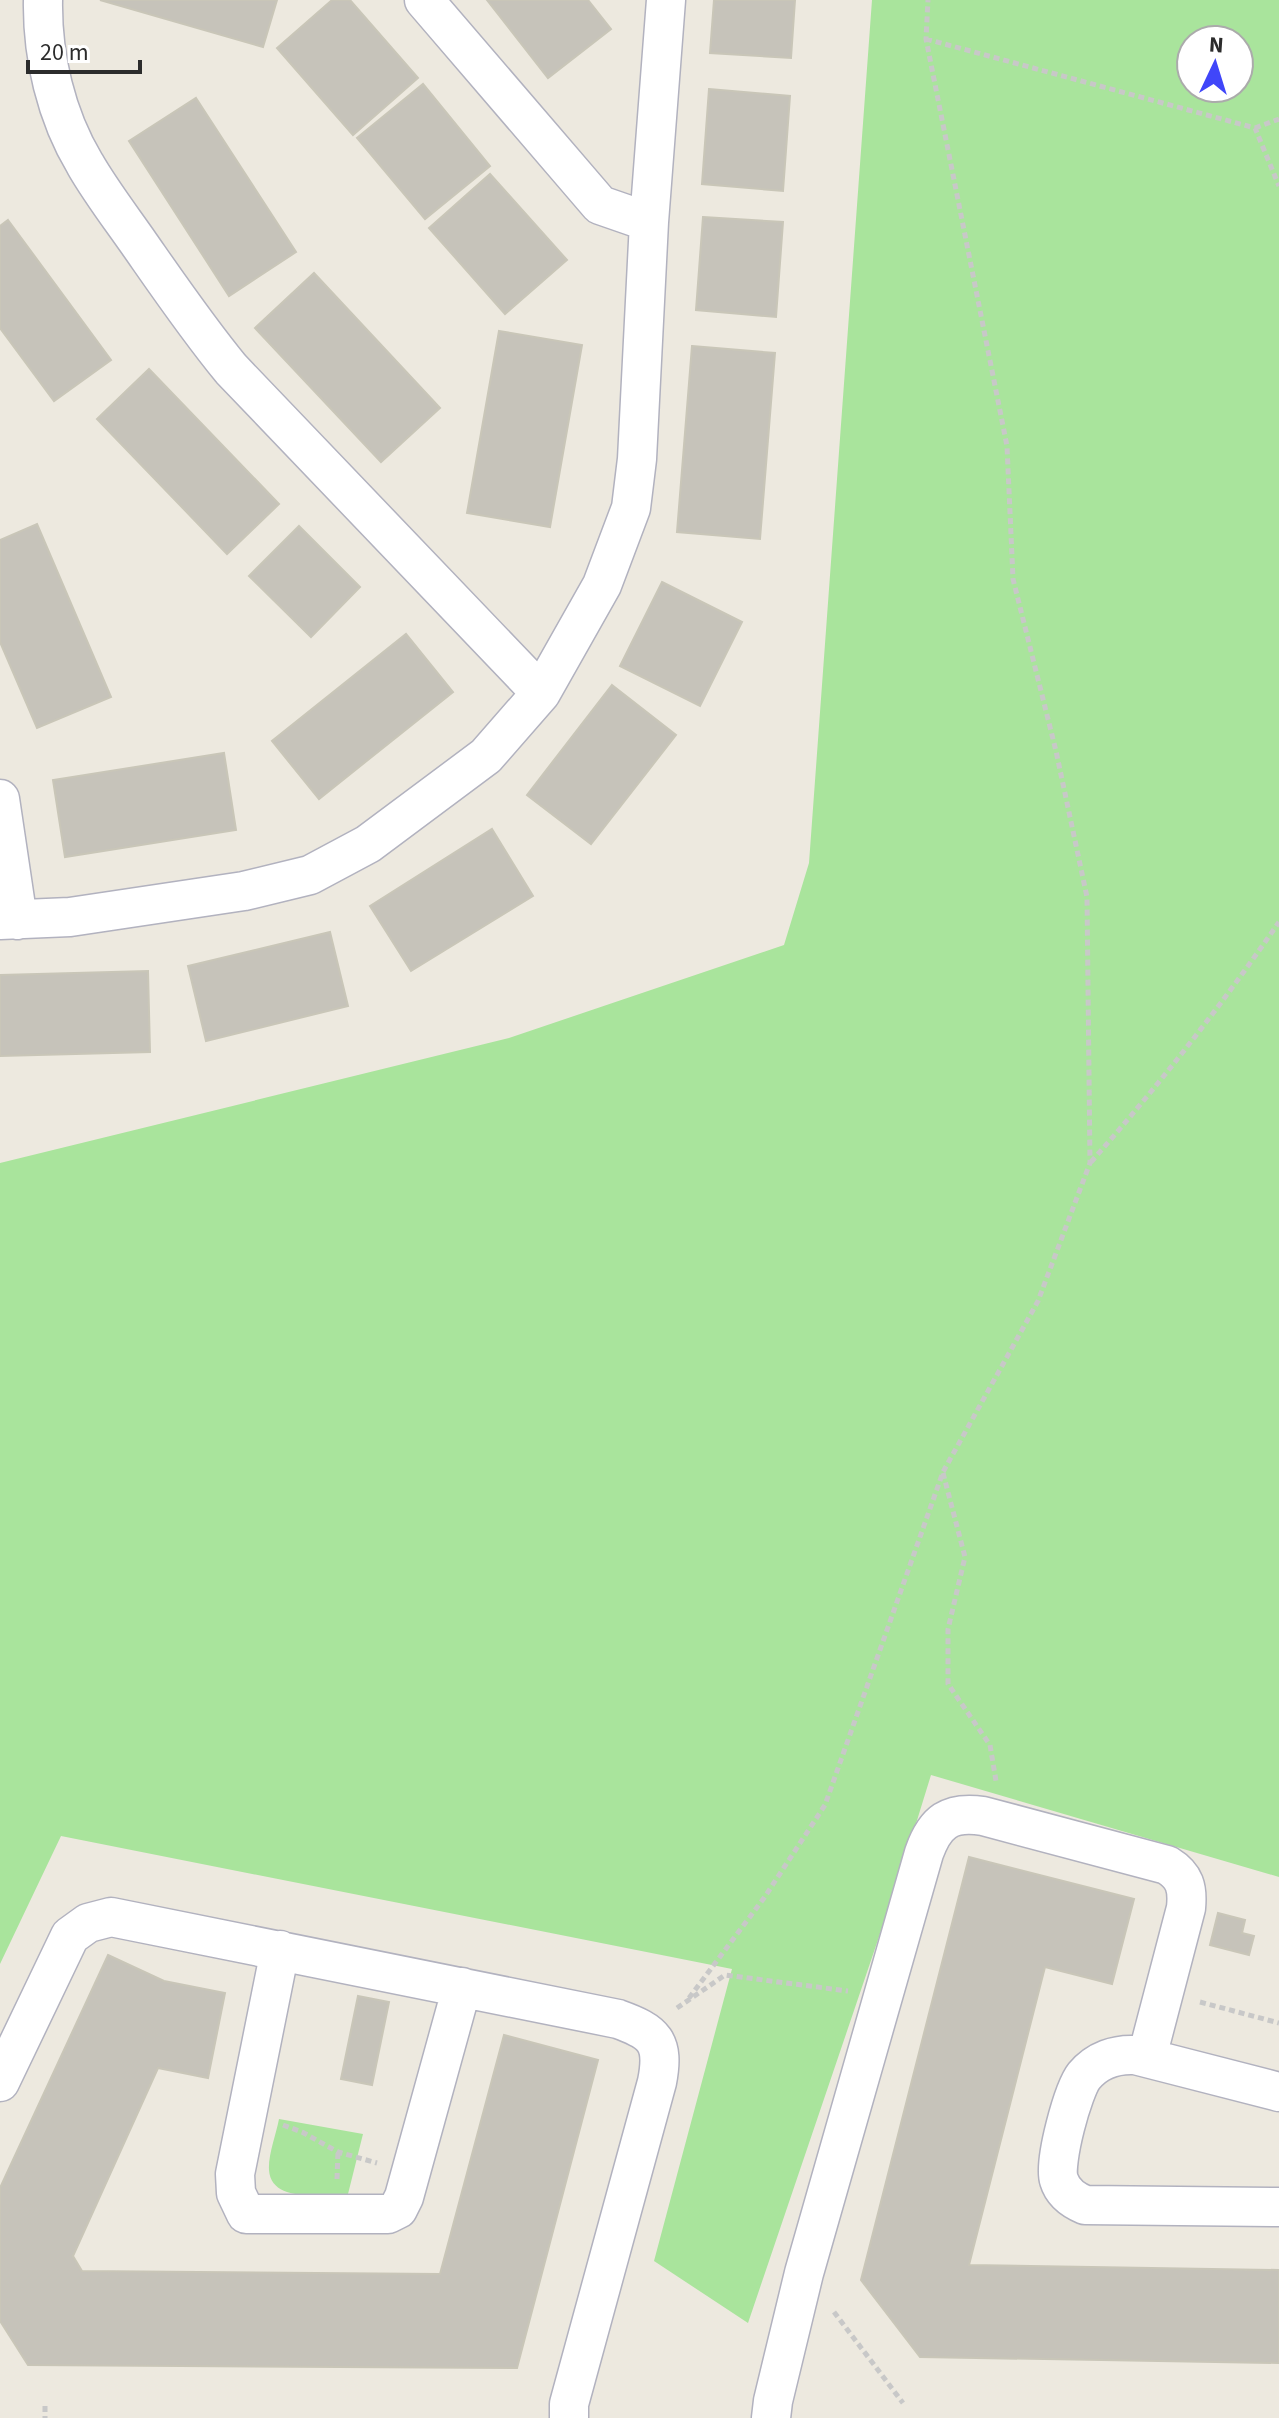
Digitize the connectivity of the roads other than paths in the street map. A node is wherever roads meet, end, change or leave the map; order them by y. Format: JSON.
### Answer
{"nodes":[{"id":1,"x":43,"y":0,"type":"edge"},
{"id":2,"x":424,"y":0,"type":"edge"},
{"id":3,"x":666,"y":0,"type":"edge"},
{"id":4,"x":649,"y":222,"type":"junction"},
{"id":5,"x":541,"y":693,"type":"junction"},
{"id":6,"x":0,"y":799,"type":"edge"},
{"id":7,"x":9,"y":920,"type":"edge"},
{"id":8,"x":280,"y":1950,"type":"junction"},
{"id":9,"x":462,"y":1987,"type":"junction"},
{"id":10,"x":1147,"y":2057,"type":"junction"},
{"id":11,"x":0,"y":2082,"type":"edge"},
{"id":12,"x":1279,"y":2092,"type":"edge"},
{"id":13,"x":1279,"y":2207,"type":"edge"},
{"id":14,"x":569,"y":2418,"type":"edge"},
{"id":15,"x":771,"y":2418,"type":"edge"}],
"edges":[{"from":1,"to":5,"type":"lane"},
{"from":2,"to":4,"type":"lane"},
{"from":3,"to":4,"type":"lane"},
{"from":4,"to":5,"type":"lane"},
{"from":5,"to":7,"type":"lane"},
{"from":6,"to":7,"type":"lane"},
{"from":8,"to":9,"type":"lane"},
{"from":8,"to":9,"type":"lane"},
{"from":8,"to":11,"type":"lane"},
{"from":9,"to":14,"type":"lane"},
{"from":10,"to":12,"type":"lane"},
{"from":10,"to":13,"type":"lane"},
{"from":10,"to":15,"type":"lane"}]}
